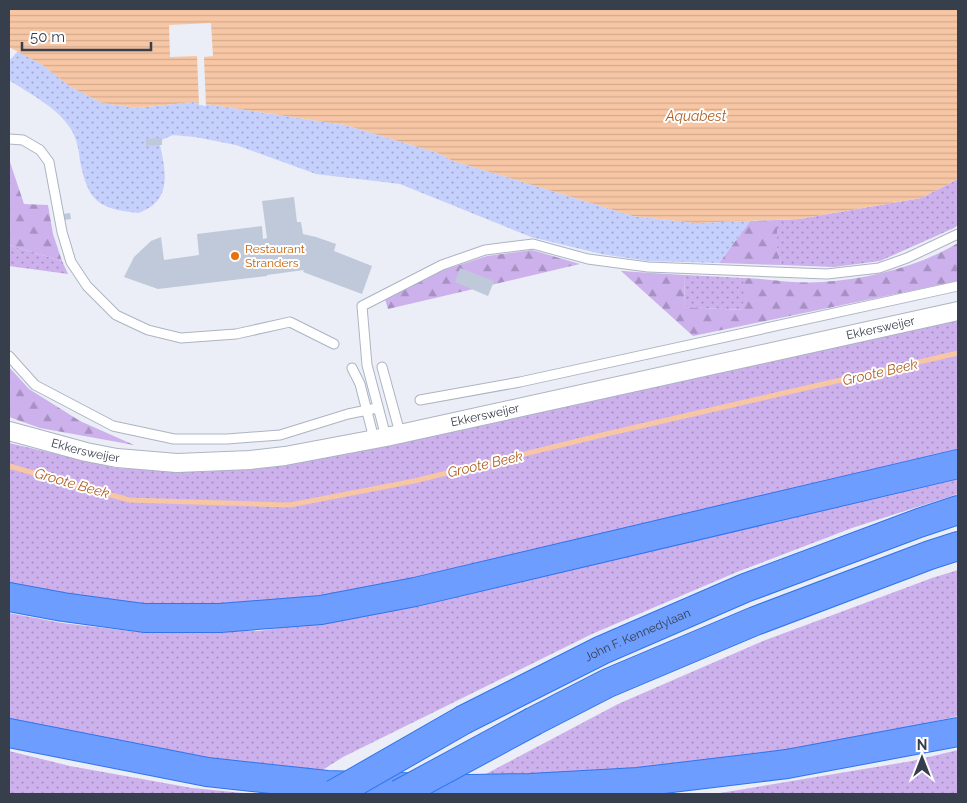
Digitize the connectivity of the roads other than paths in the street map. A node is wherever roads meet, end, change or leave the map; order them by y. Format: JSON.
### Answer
{"nodes":[{"id":1,"x":9,"y":139,"type":"edge"},
{"id":2,"x":958,"y":234,"type":"edge"},
{"id":3,"x":958,"y":286,"type":"edge"},
{"id":4,"x":958,"y":311,"type":"edge"},
{"id":5,"x":334,"y":344,"type":"dead end"},
{"id":6,"x":9,"y":356,"type":"edge"},
{"id":7,"x":382,"y":367,"type":"dead end"},
{"id":8,"x":352,"y":368,"type":"dead end"},
{"id":9,"x":420,"y":400,"type":"dead end"},
{"id":10,"x":378,"y":408,"type":"junction"},
{"id":11,"x":367,"y":410,"type":"junction"},
{"id":12,"x":9,"y":431,"type":"edge"},
{"id":13,"x":386,"y":436,"type":"junction"},
{"id":14,"x":958,"y":464,"type":"edge"},
{"id":15,"x":958,"y":510,"type":"edge"},
{"id":16,"x":958,"y":546,"type":"edge"},
{"id":17,"x":9,"y":596,"type":"edge"},
{"id":18,"x":958,"y":732,"type":"edge"},
{"id":19,"x":9,"y":733,"type":"edge"},
{"id":20,"x":334,"y":794,"type":"edge"},
{"id":21,"x":399,"y":794,"type":"edge"}],
"edges":[{"from":1,"to":5,"type":"lane"},
{"from":2,"to":10,"type":"lane"},
{"from":3,"to":9,"type":"lane"},
{"from":4,"to":13,"type":"street","name":"Ekkersweijer"},
{"from":6,"to":11,"type":"lane"},
{"from":7,"to":13,"type":"lane"},
{"from":8,"to":11,"type":"lane"},
{"from":10,"to":11,"type":"lane"},
{"from":10,"to":13,"type":"lane"},
{"from":11,"to":13,"type":"lane"},
{"from":12,"to":13,"type":"street","name":"Ekkersweijer"},
{"from":14,"to":17,"type":"highway"},
{"from":15,"to":20,"type":"highway","name":"John F. Kennedylaan","bridge":true},
{"from":16,"to":21,"type":"highway","bridge":true},
{"from":18,"to":19,"type":"highway"}]}
